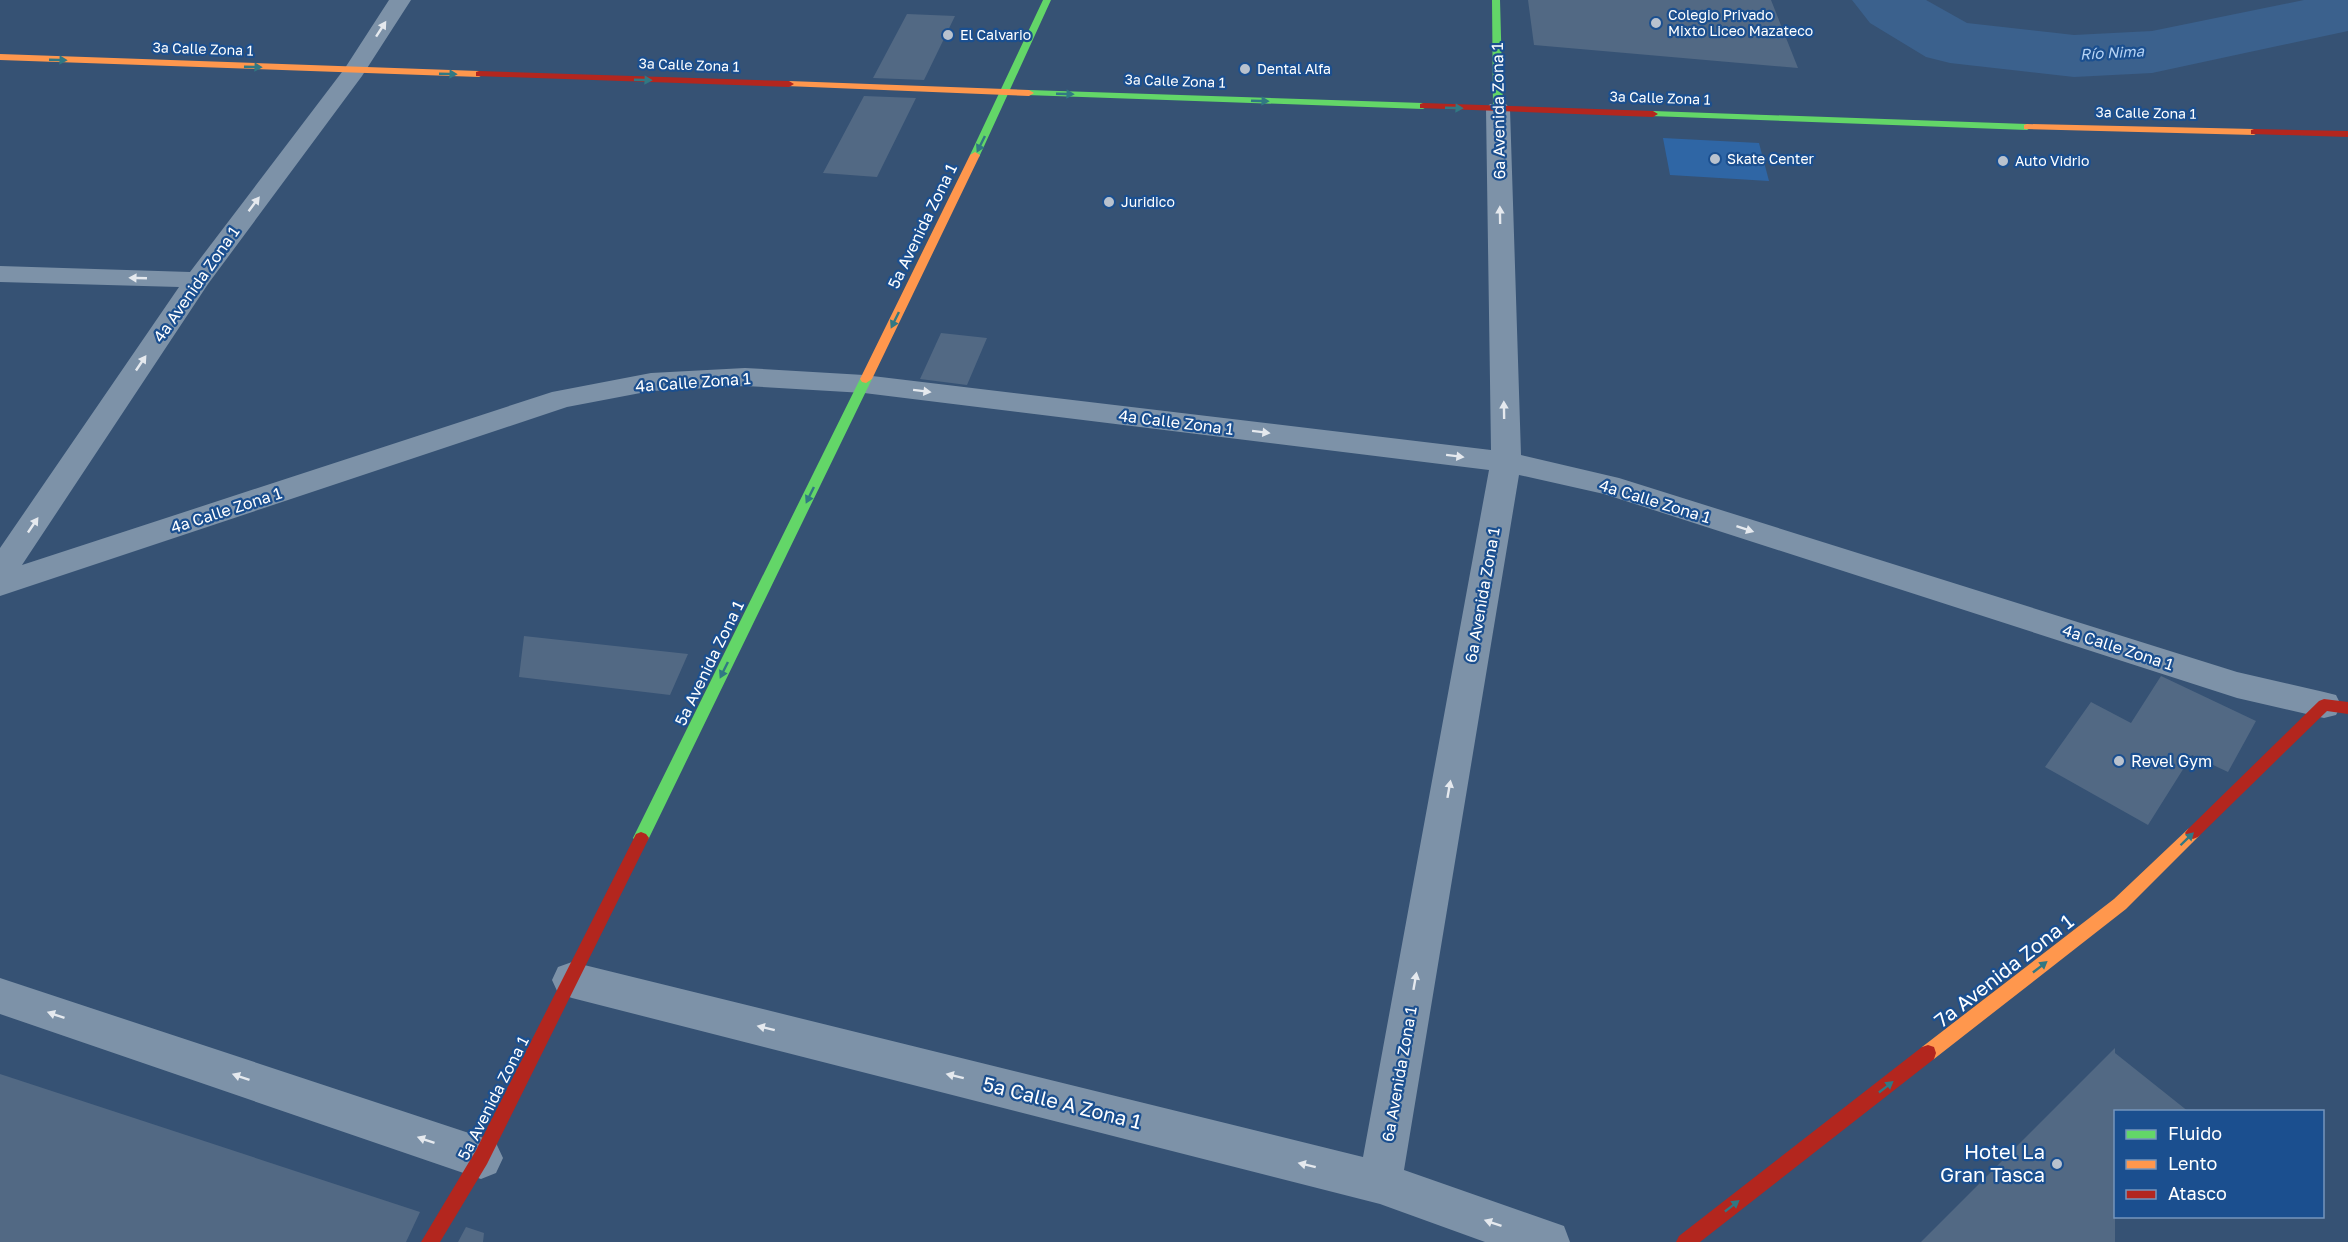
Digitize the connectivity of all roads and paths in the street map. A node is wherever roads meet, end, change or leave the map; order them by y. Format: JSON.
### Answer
{"nodes":[{"id":1,"x":400,"y":0,"type":"edge"},
{"id":2,"x":1047,"y":0,"type":"edge"},
{"id":3,"x":1496,"y":0,"type":"edge"},
{"id":4,"x":0,"y":57,"type":"edge"},
{"id":5,"x":354,"y":71,"type":"junction"},
{"id":6,"x":1006,"y":92,"type":"junction"},
{"id":7,"x":1497,"y":109,"type":"junction"},
{"id":8,"x":2348,"y":135,"type":"edge"},
{"id":9,"x":0,"y":274,"type":"edge"},
{"id":10,"x":197,"y":280,"type":"junction"},
{"id":11,"x":864,"y":384,"type":"junction"},
{"id":12,"x":1506,"y":462,"type":"junction"},
{"id":13,"x":0,"y":573,"type":"edge"},
{"id":14,"x":0,"y":584,"type":"edge"},
{"id":15,"x":2336,"y":706,"type":"edge"},
{"id":16,"x":572,"y":980,"type":"junction"},
{"id":17,"x":0,"y":996,"type":"edge"},
{"id":18,"x":482,"y":1158,"type":"junction"},
{"id":19,"x":1380,"y":1183,"type":"junction"},
{"id":20,"x":430,"y":1242,"type":"edge"},
{"id":21,"x":1548,"y":1242,"type":"edge"},
{"id":22,"x":1685,"y":1242,"type":"edge"}],
"edges":[{"from":5,"to":1,"type":"street","name":"4a Avenida Zona 1","one_way":true},
{"from":2,"to":6,"type":"main road","name":"5a Avenida Zona 1"},
{"from":3,"to":7,"type":"main road","name":"6a Avenida Zona 1"},
{"from":4,"to":5,"type":"main road","name":"3a Calle Zona 1","one_way":true},
{"from":5,"to":6,"type":"main road","name":"3a Calle Zona 1","one_way":true},
{"from":10,"to":5,"type":"street","name":"4a Avenida Zona 1","one_way":true},
{"from":6,"to":7,"type":"main road","name":"3a Calle Zona 1","one_way":true},
{"from":6,"to":11,"type":"main road","name":"5a Avenida Zona 1","one_way":true},
{"from":7,"to":8,"type":"main road","name":"3a Calle Zona 1"},
{"from":12,"to":7,"type":"street","name":"6a Avenida Zona 1","one_way":true},
{"from":10,"to":9,"type":"street","one_way":true},
{"from":13,"to":10,"type":"street","name":"4a Avenida Zona 1","one_way":true},
{"from":11,"to":12,"type":"street","name":"4a Calle Zona 1","one_way":true},
{"from":11,"to":14,"type":"street","name":"4a Calle Zona 1"},
{"from":11,"to":16,"type":"main road","name":"5a Avenida Zona 1","one_way":true},
{"from":12,"to":15,"type":"street","name":"4a Calle Zona 1","one_way":true},
{"from":19,"to":12,"type":"street","name":"6a Avenida Zona 1","one_way":true},
{"from":22,"to":15,"type":"main road","name":"7a Avenida Zona 1","one_way":true},
{"from":16,"to":18,"type":"main road","name":"5a Avenida Zona 1"},
{"from":19,"to":16,"type":"street","name":"5a Calle A Zona 1","one_way":true},
{"from":18,"to":17,"type":"street","one_way":true},
{"from":18,"to":20,"type":"main road","name":"5a Avenida Zona 1"},
{"from":21,"to":19,"type":"street","name":"5a Calle A Zona 1","one_way":true}]}
